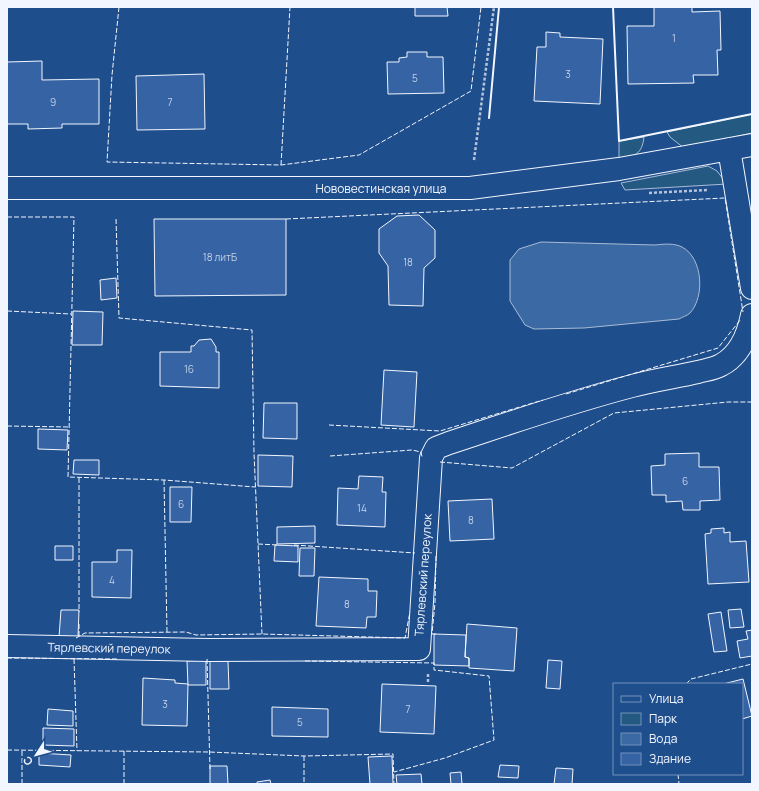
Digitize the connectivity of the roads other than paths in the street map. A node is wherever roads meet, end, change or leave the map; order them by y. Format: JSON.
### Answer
{"nodes":[{"id":1,"x":752,"y":145,"type":"edge"},
{"id":2,"x":728,"y":149,"type":"junction"},
{"id":3,"x":7,"y":188,"type":"edge"},
{"id":4,"x":752,"y":288,"type":"edge"},
{"id":5,"x":752,"y":315,"type":"edge"},
{"id":6,"x":7,"y":646,"type":"edge"}],
"edges":[{"from":1,"to":2,"type":"street","name":"Нововестинская улица"},
{"from":2,"to":3,"type":"street","name":"Нововестинская улица"},
{"from":2,"to":4,"type":"street"},
{"from":5,"to":6,"type":"street","name":"Тярлевский переулок"}]}
